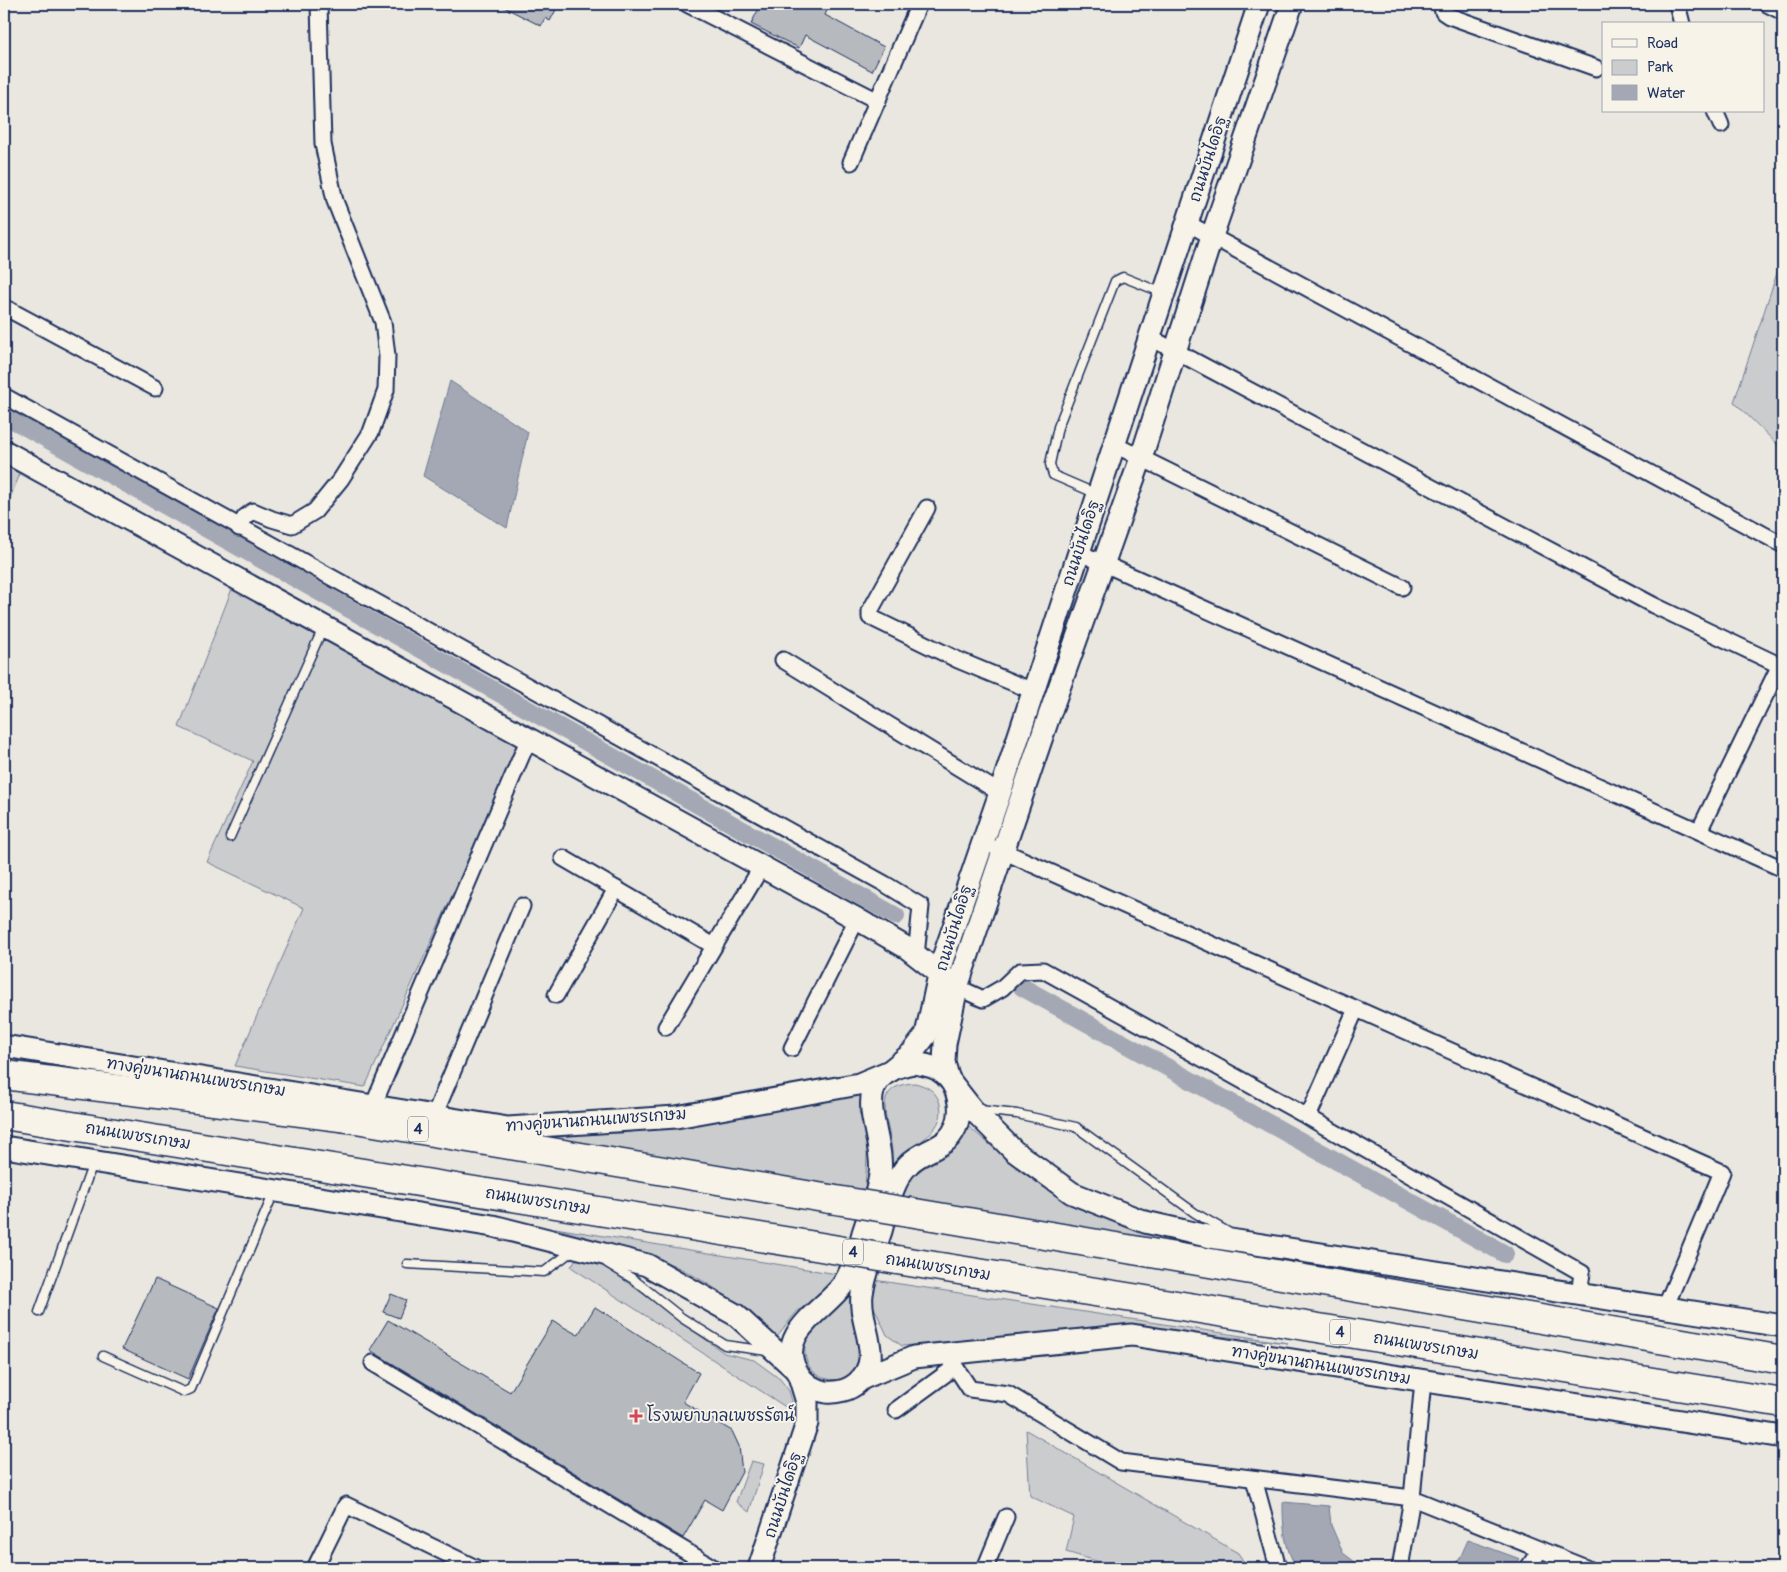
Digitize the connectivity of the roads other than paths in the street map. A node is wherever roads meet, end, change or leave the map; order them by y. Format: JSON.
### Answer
{"nodes":[{"id":1,"x":319,"y":4,"type":"edge"},
{"id":2,"x":687,"y":4,"type":"edge"},
{"id":3,"x":920,"y":4,"type":"edge"},
{"id":4,"x":1258,"y":4,"type":"edge"},
{"id":5,"x":1292,"y":4,"type":"edge"},
{"id":6,"x":1441,"y":4,"type":"edge"},
{"id":7,"x":1677,"y":4,"type":"edge"},
{"id":8,"x":1767,"y":4,"type":"edge"},
{"id":9,"x":1783,"y":12,"type":"edge"},
{"id":10,"x":1682,"y":22,"type":"edge"},
{"id":11,"x":1596,"y":68,"type":"dead end"},
{"id":12,"x":878,"y":101,"type":"junction"},
{"id":13,"x":851,"y":162,"type":"dead end"},
{"id":14,"x":1187,"y":223,"type":"junction"},
{"id":15,"x":1212,"y":236,"type":"junction"},
{"id":16,"x":1164,"y":293,"type":"junction"},
{"id":17,"x":4,"y":307,"type":"edge"},
{"id":18,"x":1149,"y":337,"type":"junction"},
{"id":19,"x":1176,"y":352,"type":"junction"},
{"id":20,"x":155,"y":388,"type":"dead end"},
{"id":21,"x":4,"y":396,"type":"edge"},
{"id":22,"x":1114,"y":444,"type":"junction"},
{"id":23,"x":4,"y":451,"type":"edge"},
{"id":24,"x":1141,"y":458,"type":"junction"},
{"id":25,"x":1097,"y":494,"type":"junction"},
{"id":26,"x":927,"y":508,"type":"dead end"},
{"id":27,"x":240,"y":528,"type":"junction"},
{"id":28,"x":1783,"y":545,"type":"edge"},
{"id":29,"x":1078,"y":552,"type":"junction"},
{"id":30,"x":1103,"y":563,"type":"junction"},
{"id":31,"x":1402,"y":587,"type":"dead end"},
{"id":32,"x":324,"y":626,"type":"junction"},
{"id":33,"x":783,"y":660,"type":"dead end"},
{"id":34,"x":1781,"y":666,"type":"edge"},
{"id":35,"x":1033,"y":691,"type":"junction"},
{"id":36,"x":529,"y":738,"type":"junction"},
{"id":37,"x":1000,"y":793,"type":"junction"},
{"id":38,"x":1699,"y":832,"type":"junction"},
{"id":39,"x":230,"y":837,"type":"dead end"},
{"id":40,"x":981,"y":841,"type":"junction"},
{"id":41,"x":1004,"y":851,"type":"junction"},
{"id":42,"x":563,"y":858,"type":"dead end"},
{"id":43,"x":762,"y":866,"type":"junction"},
{"id":44,"x":1783,"y":869,"type":"edge"},
{"id":45,"x":616,"y":889,"type":"junction"},
{"id":46,"x":522,"y":906,"type":"dead end"},
{"id":47,"x":857,"y":919,"type":"junction"},
{"id":48,"x":714,"y":946,"type":"junction"},
{"id":49,"x":916,"y":956,"type":"junction"},
{"id":50,"x":939,"y":974,"type":"junction"},
{"id":51,"x":957,"y":987,"type":"junction"},
{"id":52,"x":556,"y":995,"type":"dead end"},
{"id":53,"x":1356,"y":1009,"type":"junction"},
{"id":54,"x":666,"y":1027,"type":"dead end"},
{"id":55,"x":4,"y":1046,"type":"edge"},
{"id":56,"x":792,"y":1048,"type":"dead end"},
{"id":57,"x":890,"y":1071,"type":"junction"},
{"id":58,"x":4,"y":1075,"type":"edge"},
{"id":59,"x":951,"y":1082,"type":"junction"},
{"id":60,"x":373,"y":1106,"type":"junction"},
{"id":61,"x":972,"y":1109,"type":"junction"},
{"id":62,"x":4,"y":1114,"type":"edge"},
{"id":63,"x":434,"y":1116,"type":"junction"},
{"id":64,"x":1308,"y":1117,"type":"junction"},
{"id":65,"x":4,"y":1147,"type":"edge"},
{"id":66,"x":94,"y":1162,"type":"junction"},
{"id":67,"x":274,"y":1190,"type":"junction"},
{"id":68,"x":1246,"y":1242,"type":"junction"},
{"id":69,"x":583,"y":1249,"type":"junction"},
{"id":70,"x":407,"y":1264,"type":"dead end"},
{"id":71,"x":1579,"y":1294,"type":"junction"},
{"id":72,"x":1665,"y":1308,"type":"junction"},
{"id":73,"x":39,"y":1312,"type":"dead end"},
{"id":74,"x":1783,"y":1326,"type":"edge"},
{"id":75,"x":778,"y":1353,"type":"junction"},
{"id":76,"x":103,"y":1356,"type":"dead end"},
{"id":77,"x":1774,"y":1358,"type":"edge"},
{"id":78,"x":951,"y":1360,"type":"junction"},
{"id":79,"x":373,"y":1363,"type":"dead end"},
{"id":80,"x":797,"y":1372,"type":"junction"},
{"id":81,"x":861,"y":1379,"type":"junction"},
{"id":82,"x":1423,"y":1381,"type":"junction"},
{"id":83,"x":842,"y":1391,"type":"junction"},
{"id":84,"x":1783,"y":1403,"type":"edge"},
{"id":85,"x":896,"y":1410,"type":"dead end"},
{"id":86,"x":807,"y":1422,"type":"junction"},
{"id":87,"x":1783,"y":1437,"type":"edge"},
{"id":88,"x":1254,"y":1479,"type":"junction"},
{"id":89,"x":1412,"y":1498,"type":"junction"},
{"id":90,"x":1006,"y":1517,"type":"dead end"},
{"id":91,"x":1540,"y":1550,"type":"junction"},
{"id":92,"x":315,"y":1568,"type":"edge"},
{"id":93,"x":476,"y":1568,"type":"edge"},
{"id":94,"x":714,"y":1568,"type":"edge"},
{"id":95,"x":759,"y":1568,"type":"edge"},
{"id":96,"x":985,"y":1568,"type":"edge"},
{"id":97,"x":1278,"y":1568,"type":"edge"},
{"id":98,"x":1400,"y":1568,"type":"edge"},
{"id":99,"x":1528,"y":1568,"type":"edge"},
{"id":100,"x":1586,"y":1568,"type":"edge"}],
"edges":[{"from":1,"to":27,"type":"street"},
{"from":2,"to":12,"type":"street"},
{"from":3,"to":12,"type":"street"},
{"from":4,"to":14,"type":"main road","name":"ถนนบันไดอิฐ"},
{"from":5,"to":15,"type":"main road","name":"ถนนบันไดอิฐ"},
{"from":6,"to":11,"type":"street"},
{"from":7,"to":10,"type":"street"},
{"from":8,"to":9,"type":"street"},
{"from":12,"to":13,"type":"street"},
{"from":14,"to":15,"type":"street"},
{"from":14,"to":16,"type":"main road","name":"ถนนบันไดอิฐ"},
{"from":15,"to":19,"type":"main road","name":"ถนนบันไดอิฐ"},
{"from":15,"to":28,"type":"street"},
{"from":16,"to":18,"type":"main road","name":"ถนนบันไดอิฐ"},
{"from":16,"to":25,"type":"lane"},
{"from":17,"to":20,"type":"street"},
{"from":18,"to":19,"type":"street"},
{"from":18,"to":22,"type":"main road","name":"ถนนบันไดอิฐ"},
{"from":19,"to":24,"type":"main road","name":"ถนนบันไดอิฐ"},
{"from":19,"to":34,"type":"street"},
{"from":21,"to":27,"type":"street"},
{"from":22,"to":24,"type":"street"},
{"from":22,"to":25,"type":"main road","name":"ถนนบันไดอิฐ"},
{"from":23,"to":32,"type":"main road"},
{"from":24,"to":30,"type":"main road","name":"ถนนบันไดอิฐ"},
{"from":24,"to":31,"type":"street"},
{"from":25,"to":29,"type":"main road","name":"ถนนบันไดอิฐ"},
{"from":26,"to":35,"type":"street"},
{"from":27,"to":49,"type":"street"},
{"from":29,"to":30,"type":"street"},
{"from":29,"to":35,"type":"main road","name":"ถนนบันไดอิฐ"},
{"from":30,"to":38,"type":"street"},
{"from":30,"to":41,"type":"main road","name":"ถนนบันไดอิฐ"},
{"from":32,"to":36,"type":"main road"},
{"from":32,"to":39,"type":"lane"},
{"from":33,"to":37,"type":"street"},
{"from":34,"to":38,"type":"street"},
{"from":35,"to":37,"type":"main road","name":"ถนนบันไดอิฐ"},
{"from":36,"to":43,"type":"main road"},
{"from":36,"to":60,"type":"street"},
{"from":37,"to":40,"type":"main road","name":"ถนนบันไดอิฐ"},
{"from":38,"to":44,"type":"street"},
{"from":40,"to":41,"type":"street"},
{"from":40,"to":50,"type":"main road","name":"ถนนบันไดอิฐ"},
{"from":41,"to":51,"type":"main road","name":"ถนนบันไดอิฐ"},
{"from":41,"to":53,"type":"street"},
{"from":42,"to":45,"type":"street"},
{"from":43,"to":47,"type":"main road"},
{"from":43,"to":48,"type":"street"},
{"from":45,"to":48,"type":"street"},
{"from":45,"to":52,"type":"street"},
{"from":46,"to":63,"type":"street"},
{"from":47,"to":49,"type":"main road"},
{"from":47,"to":56,"type":"street"},
{"from":48,"to":54,"type":"street"},
{"from":49,"to":50,"type":"main road"},
{"from":50,"to":51,"type":"main road"},
{"from":50,"to":57,"type":"main road","name":"ถนนบันไดอิฐ"},
{"from":51,"to":59,"type":"main road","name":"ถนนบันไดอิฐ"},
{"from":51,"to":64,"type":"street"},
{"from":53,"to":64,"type":"street"},
{"from":53,"to":72,"type":"street"},
{"from":55,"to":60,"type":"main road","name":"ทางคู่ขนานถนนเพชรเกษม","number":"4"},
{"from":57,"to":59,"type":"main road"},
{"from":57,"to":63,"type":"main road","name":"ทางคู่ขนานถนนเพชรเกษม","number":"4"},
{"from":57,"to":80,"type":"main road","name":"ถนนบันไดอิฐ"},
{"from":58,"to":77,"type":"highway","number":"4","bridge":true},
{"from":59,"to":61,"type":"main road"},
{"from":59,"to":81,"type":"main road","name":"ถนนบันไดอิฐ"},
{"from":60,"to":63,"type":"main road","name":"ทางคู่ขนานถนนเพชรเกษม","number":"4"},
{"from":61,"to":68,"type":"lane"},
{"from":61,"to":68,"type":"main road"},
{"from":62,"to":84,"type":"highway","name":"ถนนเพชรเกษม","number":"4","bridge":true},
{"from":64,"to":71,"type":"street"},
{"from":65,"to":66,"type":"main road"},
{"from":66,"to":67,"type":"main road"},
{"from":66,"to":73,"type":"lane"},
{"from":67,"to":69,"type":"main road"},
{"from":67,"to":76,"type":"lane"},
{"from":68,"to":71,"type":"main road"},
{"from":69,"to":70,"type":"lane"},
{"from":69,"to":75,"type":"main road"},
{"from":69,"to":75,"type":"lane"},
{"from":71,"to":72,"type":"main road"},
{"from":72,"to":74,"type":"main road"},
{"from":75,"to":80,"type":"main road"},
{"from":78,"to":81,"type":"main road","name":"ทางคู่ขนานถนนเพชรเกษม","number":"4"},
{"from":78,"to":82,"type":"main road","name":"ทางคู่ขนานถนนเพชรเกษม","number":"4"},
{"from":78,"to":85,"type":"street"},
{"from":78,"to":88,"type":"street"},
{"from":79,"to":94,"type":"street"},
{"from":80,"to":83,"type":"main road"},
{"from":80,"to":86,"type":"main road","name":"ถนนบันไดอิฐ"},
{"from":81,"to":83,"type":"main road","name":"ทางคู่ขนานถนนเพชรเกษม"},
{"from":82,"to":87,"type":"main road","name":"ทางคู่ขนานถนนเพชรเกษม","number":"4"},
{"from":82,"to":89,"type":"street"},
{"from":83,"to":86,"type":"main road","name":"ถนนบันไดอิฐ"},
{"from":86,"to":95,"type":"main road","name":"ถนนบันไดอิฐ"},
{"from":88,"to":89,"type":"street"},
{"from":88,"to":97,"type":"street"},
{"from":89,"to":91,"type":"street"},
{"from":89,"to":98,"type":"street"},
{"from":90,"to":96,"type":"street"},
{"from":91,"to":99,"type":"street"},
{"from":91,"to":100,"type":"street"},
{"from":92,"to":93,"type":"street"}]}
